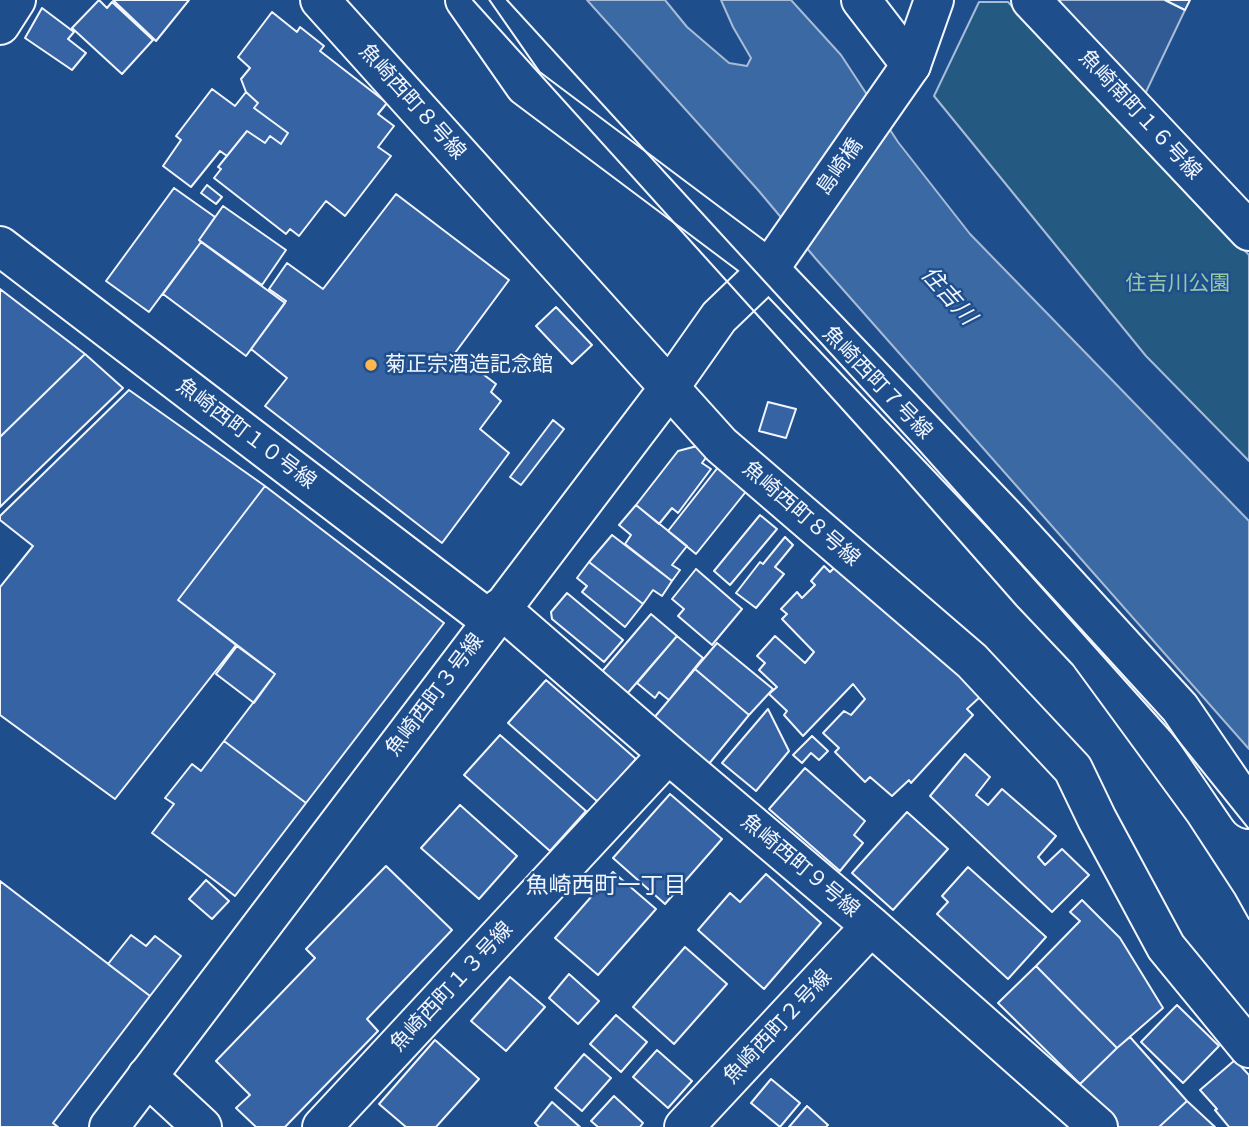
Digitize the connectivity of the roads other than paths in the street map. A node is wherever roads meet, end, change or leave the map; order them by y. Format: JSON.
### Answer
{"nodes":[{"id":1,"x":16,"y":0,"type":"edge"},
{"id":2,"x":320,"y":0,"type":"edge"},
{"id":3,"x":465,"y":0,"type":"edge"},
{"id":4,"x":861,"y":0,"type":"edge"},
{"id":5,"x":934,"y":0,"type":"edge"},
{"id":6,"x":1031,"y":0,"type":"edge"},
{"id":7,"x":0,"y":25,"type":"edge"},
{"id":8,"x":911,"y":65,"type":"junction"},
{"id":9,"x":1249,"y":231,"type":"edge"},
{"id":10,"x":0,"y":246,"type":"edge"},
{"id":11,"x":769,"y":269,"type":"junction"},
{"id":12,"x":669,"y":388,"type":"junction"},
{"id":13,"x":496,"y":615,"type":"junction"},
{"id":14,"x":668,"y":754,"type":"junction"},
{"id":15,"x":1249,"y":809,"type":"edge"},
{"id":16,"x":871,"y":926,"type":"junction"},
{"id":17,"x":1249,"y":1048,"type":"edge"},
{"id":18,"x":147,"y":1076,"type":"junction"},
{"id":19,"x":108,"y":1127,"type":"edge"},
{"id":20,"x":202,"y":1127,"type":"edge"},
{"id":21,"x":322,"y":1127,"type":"edge"},
{"id":22,"x":684,"y":1127,"type":"edge"},
{"id":23,"x":1098,"y":1127,"type":"edge"}],
"edges":[{"from":1,"to":7,"type":"street"},
{"from":2,"to":12,"type":"street","name":"魚崎西町８号線"},
{"from":3,"to":11,"type":"street","name":"魚崎西町７号線"},
{"from":4,"to":8,"type":"street"},
{"from":5,"to":8,"type":"street","name":"島崎橋"},
{"from":6,"to":9,"type":"street","name":"魚崎南町１６号線"},
{"from":8,"to":11,"type":"street","name":"島崎橋"},
{"from":10,"to":13,"type":"street","name":"魚崎西町１０号線"},
{"from":11,"to":12,"type":"street","name":"魚崎西町３号線"},
{"from":11,"to":15,"type":"street","name":"魚崎西町７号線"},
{"from":12,"to":13,"type":"street","name":"魚崎西町３号線"},
{"from":12,"to":17,"type":"street","name":"魚崎西町８号線"},
{"from":13,"to":14,"type":"street","name":"魚崎西町９号線"},
{"from":13,"to":18,"type":"street","name":"魚崎西町３号線"},
{"from":14,"to":16,"type":"street","name":"魚崎西町９号線"},
{"from":14,"to":21,"type":"street","name":"魚崎西町１３号線"},
{"from":16,"to":22,"type":"street","name":"魚崎西町２号線"},
{"from":16,"to":23,"type":"street","name":"魚崎西町９号線"},
{"from":18,"to":19,"type":"street","name":"魚崎西町３号線"},
{"from":18,"to":20,"type":"street"}]}
